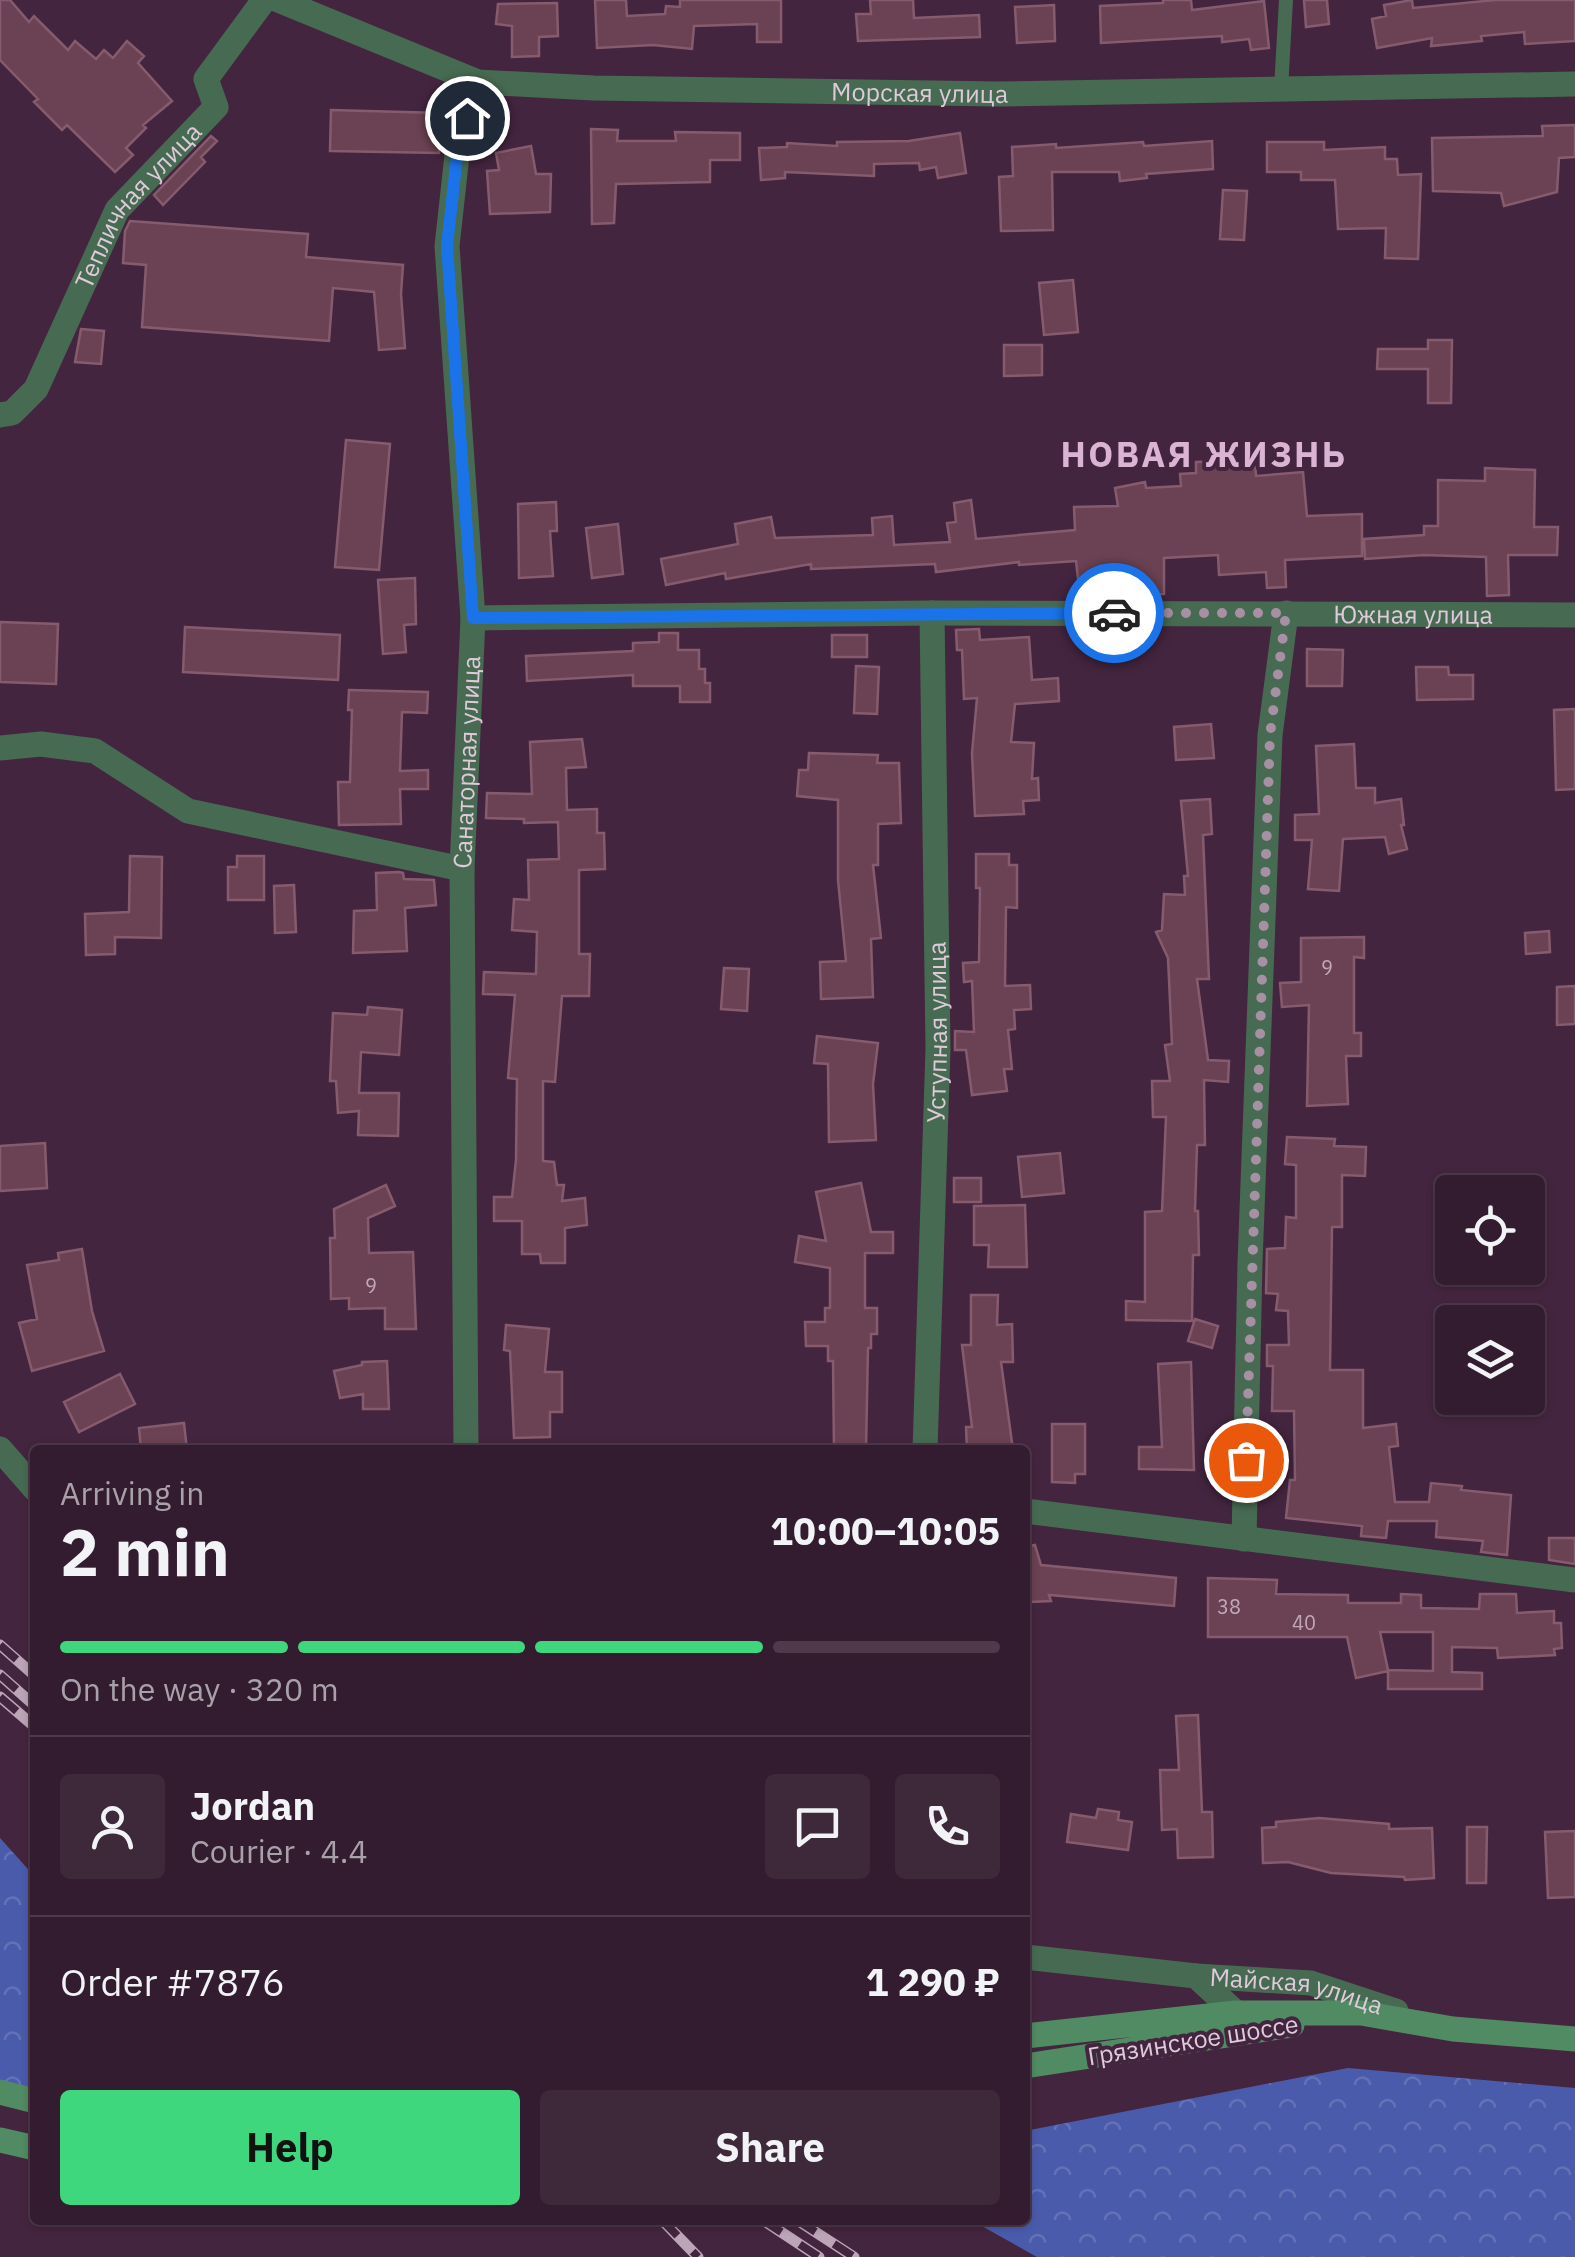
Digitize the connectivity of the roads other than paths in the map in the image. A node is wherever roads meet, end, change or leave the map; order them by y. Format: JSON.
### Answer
{"nodes":[{"id":1,"x":264,"y":0,"type":"edge"},
{"id":2,"x":278,"y":0,"type":"edge"},
{"id":3,"x":1286,"y":0,"type":"edge"},
{"id":4,"x":478,"y":82,"type":"junction"},
{"id":5,"x":1575,"y":84,"type":"edge"},
{"id":6,"x":1282,"y":89,"type":"junction"},
{"id":7,"x":0,"y":415,"type":"edge"},
{"id":8,"x":932,"y":613,"type":"junction"},
{"id":9,"x":1286,"y":613,"type":"junction"},
{"id":10,"x":1575,"y":615,"type":"edge"},
{"id":11,"x":473,"y":618,"type":"junction"},
{"id":12,"x":0,"y":748,"type":"edge"},
{"id":13,"x":462,"y":869,"type":"junction"},
{"id":14,"x":466,"y":1445,"type":"edge"},
{"id":15,"x":925,"y":1445,"type":"edge"},
{"id":16,"x":0,"y":1449,"type":"edge"},
{"id":17,"x":30,"y":1483,"type":"edge"},
{"id":18,"x":1030,"y":1512,"type":"edge"},
{"id":19,"x":1244,"y":1538,"type":"junction"},
{"id":20,"x":1575,"y":1580,"type":"edge"},
{"id":21,"x":1030,"y":1958,"type":"edge"},
{"id":22,"x":1196,"y":1976,"type":"junction"},
{"id":23,"x":1236,"y":2013,"type":"junction"},
{"id":24,"x":1361,"y":2013,"type":"junction"},
{"id":25,"x":1454,"y":2029,"type":"junction"},
{"id":26,"x":1030,"y":2035,"type":"edge"},
{"id":27,"x":1575,"y":2039,"type":"edge"},
{"id":28,"x":1030,"y":2065,"type":"edge"},
{"id":29,"x":0,"y":2092,"type":"edge"},
{"id":30,"x":30,"y":2100,"type":"edge"},
{"id":31,"x":0,"y":2140,"type":"edge"},
{"id":32,"x":30,"y":2147,"type":"edge"}],
"edges":[{"from":1,"to":7,"type":"street","name":"Тепличная улица"},
{"from":2,"to":4,"type":"street","name":"Морская улица"},
{"from":3,"to":6,"type":"lane"},
{"from":4,"to":6,"type":"street","name":"Морская улица"},
{"from":4,"to":11,"type":"street","name":"Санаторная улица"},
{"from":5,"to":6,"type":"street","name":"Морская улица"},
{"from":8,"to":9,"type":"street","name":"Южная улица"},
{"from":8,"to":11,"type":"street","name":"Южная улица"},
{"from":8,"to":15,"type":"street","name":"Уступная улица"},
{"from":9,"to":10,"type":"street","name":"Южная улица"},
{"from":9,"to":19,"type":"street"},
{"from":11,"to":13,"type":"street","name":"Санаторная улица"},
{"from":12,"to":13,"type":"street"},
{"from":13,"to":14,"type":"street","name":"Санаторная улица"},
{"from":16,"to":17,"type":"street"},
{"from":18,"to":19,"type":"street"},
{"from":19,"to":20,"type":"street"},
{"from":21,"to":22,"type":"street","name":"Майская улица"},
{"from":22,"to":23,"type":"street","name":"Майская улица"},
{"from":22,"to":25,"type":"street","name":"Майская улица"},
{"from":23,"to":24,"type":"main road","name":"Грязинское шоссе"},
{"from":23,"to":26,"type":"main road","name":"Грязинское шоссе"},
{"from":24,"to":25,"type":"main road","name":"Грязинское шоссе"},
{"from":24,"to":28,"type":"main road","name":"Грязинское шоссе"},
{"from":25,"to":27,"type":"main road","name":"Грязинское шоссе"},
{"from":29,"to":30,"type":"main road"},
{"from":31,"to":32,"type":"main road"}]}
